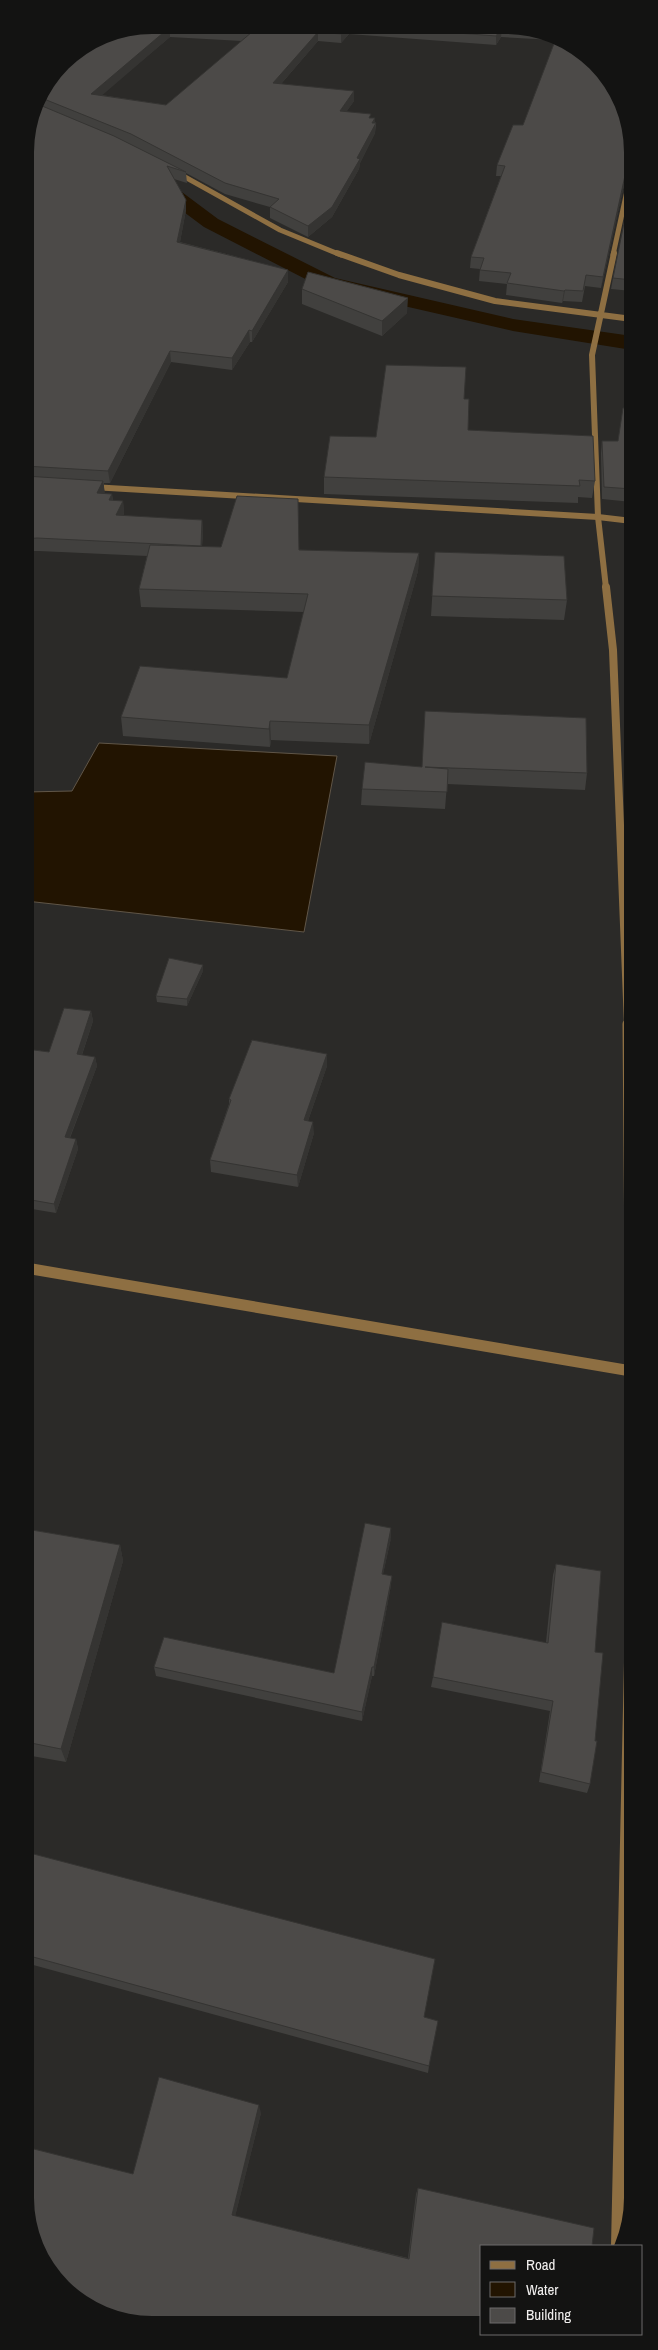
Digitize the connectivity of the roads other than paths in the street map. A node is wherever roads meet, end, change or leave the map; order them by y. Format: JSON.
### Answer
{"nodes":[{"id":1,"x":166,"y":166,"type":"edge"},
{"id":2,"x":624,"y":205,"type":"edge"},
{"id":3,"x":600,"y":315,"type":"junction"},
{"id":4,"x":624,"y":318,"type":"edge"},
{"id":5,"x":85,"y":487,"type":"edge"},
{"id":6,"x":598,"y":517,"type":"junction"},
{"id":7,"x":624,"y":519,"type":"edge"},
{"id":8,"x":624,"y":908,"type":"edge"},
{"id":9,"x":34,"y":1269,"type":"edge"},
{"id":10,"x":624,"y":1370,"type":"edge"},
{"id":11,"x":624,"y":1977,"type":"edge"},
{"id":12,"x":618,"y":2234,"type":"edge"}],
"edges":[{"from":1,"to":3,"type":"street"},
{"from":2,"to":3,"type":"street"},
{"from":3,"to":4,"type":"street"},
{"from":3,"to":6,"type":"street"},
{"from":5,"to":6,"type":"street"},
{"from":6,"to":7,"type":"street"},
{"from":6,"to":8,"type":"street"},
{"from":9,"to":10,"type":"street"},
{"from":11,"to":12,"type":"street"}]}
